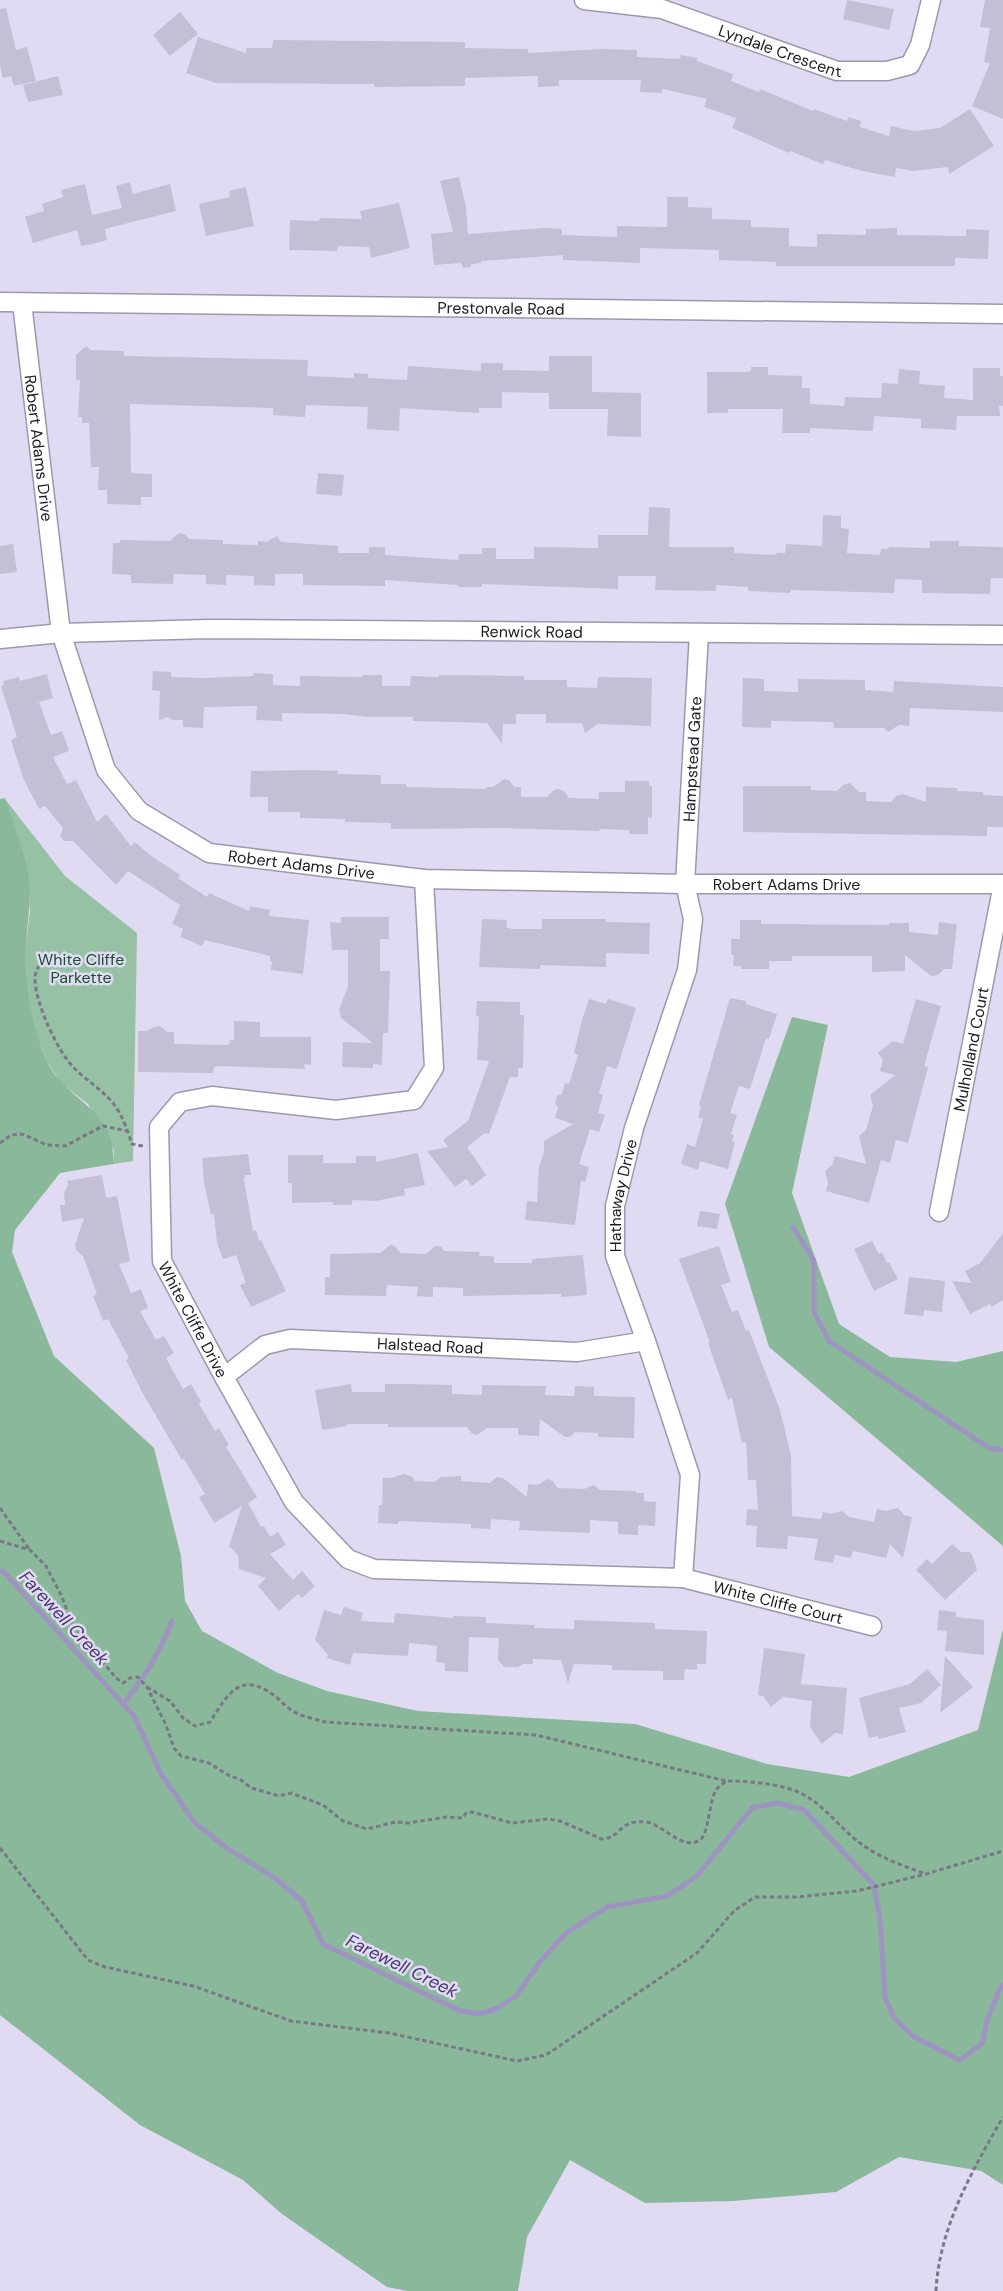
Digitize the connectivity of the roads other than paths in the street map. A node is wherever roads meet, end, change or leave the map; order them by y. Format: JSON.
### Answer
{"nodes":[{"id":1,"x":584,"y":0,"type":"edge"},
{"id":2,"x":931,"y":0,"type":"edge"},
{"id":3,"x":0,"y":303,"type":"edge"},
{"id":4,"x":22,"y":303,"type":"junction"},
{"id":5,"x":1003,"y":314,"type":"edge"},
{"id":6,"x":61,"y":633,"type":"junction"},
{"id":7,"x":699,"y":633,"type":"junction"},
{"id":8,"x":1003,"y":635,"type":"edge"},
{"id":9,"x":0,"y":639,"type":"edge"},
{"id":10,"x":424,"y":879,"type":"junction"},
{"id":11,"x":685,"y":884,"type":"junction"},
{"id":12,"x":1003,"y":884,"type":"edge"},
{"id":13,"x":939,"y":1212,"type":"dead end"},
{"id":14,"x":646,"y":1341,"type":"junction"},
{"id":15,"x":224,"y":1377,"type":"junction"},
{"id":16,"x":683,"y":1578,"type":"junction"},
{"id":17,"x":872,"y":1626,"type":"dead end"}],
"edges":[{"from":1,"to":2,"type":"street","name":"Lyndale Crescent"},
{"from":3,"to":4,"type":"street","name":"Prestonvale Road"},
{"from":4,"to":5,"type":"street","name":"Prestonvale Road"},
{"from":4,"to":6,"type":"street","name":"Robert Adams Drive"},
{"from":6,"to":7,"type":"street","name":"Renwick Road"},
{"from":6,"to":9,"type":"street","name":"Renwick Road"},
{"from":6,"to":10,"type":"street","name":"Robert Adams Drive"},
{"from":7,"to":8,"type":"street","name":"Renwick Road"},
{"from":7,"to":11,"type":"street","name":"Hampstead Gate"},
{"from":10,"to":11,"type":"street","name":"Robert Adams Drive"},
{"from":10,"to":15,"type":"street","name":"White Cliffe Drive"},
{"from":11,"to":12,"type":"street","name":"Robert Adams Drive"},
{"from":11,"to":14,"type":"street","name":"Hathaway Drive"},
{"from":12,"to":13,"type":"street","name":"Mulholland Court"},
{"from":14,"to":15,"type":"street","name":"Halstead Road"},
{"from":14,"to":16,"type":"street","name":"Hathaway Drive"},
{"from":15,"to":16,"type":"street","name":"White Cliffe Drive"},
{"from":16,"to":17,"type":"street","name":"White Cliffe Court"}]}
